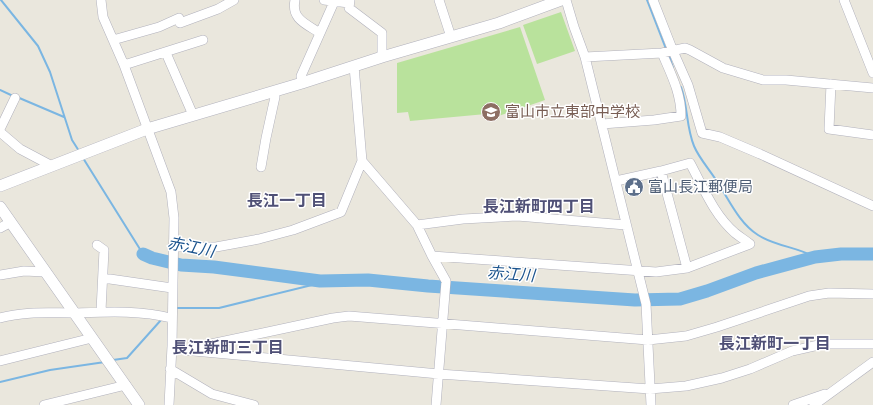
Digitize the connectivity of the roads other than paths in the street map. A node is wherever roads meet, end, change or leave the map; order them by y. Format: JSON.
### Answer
{"nodes":[{"id":1,"x":101,"y":0,"type":"edge"},
{"id":2,"x":234,"y":0,"type":"edge"},
{"id":3,"x":295,"y":0,"type":"edge"},
{"id":4,"x":439,"y":0,"type":"edge"},
{"id":5,"x":562,"y":0,"type":"edge"},
{"id":6,"x":566,"y":0,"type":"edge"},
{"id":7,"x":653,"y":0,"type":"edge"},
{"id":8,"x":844,"y":0,"type":"edge"},
{"id":9,"x":329,"y":1,"type":"edge"},
{"id":10,"x":349,"y":1,"type":"edge"},
{"id":11,"x":320,"y":32,"type":"junction"},
{"id":12,"x":451,"y":37,"type":"junction"},
{"id":13,"x":113,"y":40,"type":"junction"},
{"id":14,"x":203,"y":40,"type":"dead end"},
{"id":15,"x":673,"y":51,"type":"junction"},
{"id":16,"x":166,"y":53,"type":"junction"},
{"id":17,"x":662,"y":53,"type":"junction"},
{"id":18,"x":382,"y":57,"type":"junction"},
{"id":19,"x":585,"y":57,"type":"junction"},
{"id":20,"x":124,"y":65,"type":"junction"},
{"id":21,"x":354,"y":66,"type":"junction"},
{"id":22,"x":873,"y":73,"type":"edge"},
{"id":23,"x":302,"y":83,"type":"junction"},
{"id":24,"x":831,"y":84,"type":"junction"},
{"id":25,"x":873,"y":88,"type":"edge"},
{"id":26,"x":273,"y":92,"type":"junction"},
{"id":27,"x":15,"y":98,"type":"dead end"},
{"id":28,"x":193,"y":115,"type":"junction"},
{"id":29,"x":602,"y":124,"type":"junction"},
{"id":30,"x":147,"y":129,"type":"junction"},
{"id":31,"x":0,"y":130,"type":"edge"},
{"id":32,"x":873,"y":135,"type":"edge"},
{"id":33,"x":362,"y":161,"type":"junction"},
{"id":34,"x":52,"y":166,"type":"junction"},
{"id":35,"x":261,"y":167,"type":"dead end"},
{"id":36,"x":661,"y":171,"type":"junction"},
{"id":37,"x":616,"y":181,"type":"junction"},
{"id":38,"x":0,"y":186,"type":"edge"},
{"id":39,"x":873,"y":206,"type":"edge"},
{"id":40,"x":0,"y":207,"type":"edge"},
{"id":41,"x":11,"y":222,"type":"junction"},
{"id":42,"x":417,"y":225,"type":"junction"},
{"id":43,"x":626,"y":225,"type":"junction"},
{"id":44,"x":0,"y":228,"type":"edge"},
{"id":45,"x":97,"y":245,"type":"dead end"},
{"id":46,"x":172,"y":247,"type":"junction"},
{"id":47,"x":432,"y":256,"type":"junction"},
{"id":48,"x":687,"y":268,"type":"junction"},
{"id":49,"x":638,"y":271,"type":"junction"},
{"id":50,"x":45,"y":272,"type":"junction"},
{"id":51,"x":0,"y":275,"type":"edge"},
{"id":52,"x":103,"y":278,"type":"junction"},
{"id":53,"x":172,"y":288,"type":"junction"},
{"id":54,"x":873,"y":294,"type":"edge"},
{"id":55,"x":101,"y":311,"type":"junction"},
{"id":56,"x":74,"y":313,"type":"junction"},
{"id":57,"x":0,"y":318,"type":"edge"},
{"id":58,"x":171,"y":318,"type":"junction"},
{"id":59,"x":443,"y":324,"type":"junction"},
{"id":60,"x":92,"y":338,"type":"junction"},
{"id":61,"x":648,"y":340,"type":"junction"},
{"id":62,"x":873,"y":344,"type":"edge"},
{"id":63,"x":172,"y":346,"type":"junction"},
{"id":64,"x":182,"y":350,"type":"junction"},
{"id":65,"x":0,"y":361,"type":"edge"},
{"id":66,"x":873,"y":362,"type":"edge"},
{"id":67,"x":170,"y":369,"type":"junction"},
{"id":68,"x":439,"y":374,"type":"junction"},
{"id":69,"x":126,"y":385,"type":"junction"},
{"id":70,"x":650,"y":389,"type":"junction"},
{"id":71,"x":832,"y":391,"type":"junction"},
{"id":72,"x":44,"y":405,"type":"edge"},
{"id":73,"x":140,"y":405,"type":"edge"},
{"id":74,"x":169,"y":405,"type":"edge"},
{"id":75,"x":254,"y":405,"type":"edge"},
{"id":76,"x":436,"y":405,"type":"edge"},
{"id":77,"x":651,"y":405,"type":"edge"},
{"id":78,"x":793,"y":405,"type":"edge"},
{"id":79,"x":814,"y":405,"type":"edge"}],
"edges":[{"from":1,"to":13,"type":"street"},
{"from":2,"to":13,"type":"street"},
{"from":3,"to":11,"type":"street"},
{"from":4,"to":12,"type":"street"},
{"from":5,"to":12,"type":"street"},
{"from":6,"to":19,"type":"street"},
{"from":7,"to":15,"type":"street"},
{"from":8,"to":22,"type":"street"},
{"from":9,"to":10,"type":"street"},
{"from":9,"to":11,"type":"street"},
{"from":10,"to":18,"type":"street"},
{"from":11,"to":23,"type":"street"},
{"from":12,"to":18,"type":"street"},
{"from":13,"to":20,"type":"street"},
{"from":14,"to":16,"type":"street"},
{"from":15,"to":17,"type":"street"},
{"from":15,"to":24,"type":"street"},
{"from":15,"to":39,"type":"street"},
{"from":16,"to":20,"type":"street"},
{"from":16,"to":28,"type":"street"},
{"from":17,"to":19,"type":"street"},
{"from":17,"to":29,"type":"street"},
{"from":18,"to":21,"type":"street"},
{"from":19,"to":29,"type":"street"},
{"from":20,"to":30,"type":"street"},
{"from":21,"to":23,"type":"street"},
{"from":21,"to":33,"type":"street"},
{"from":23,"to":26,"type":"street"},
{"from":24,"to":25,"type":"street"},
{"from":24,"to":32,"type":"street"},
{"from":26,"to":28,"type":"street"},
{"from":26,"to":35,"type":"street"},
{"from":27,"to":31,"type":"street"},
{"from":28,"to":30,"type":"street"},
{"from":29,"to":37,"type":"street"},
{"from":30,"to":34,"type":"street"},
{"from":30,"to":46,"type":"street"},
{"from":31,"to":34,"type":"street"},
{"from":33,"to":42,"type":"street"},
{"from":33,"to":46,"type":"street"},
{"from":34,"to":38,"type":"street"},
{"from":36,"to":37,"type":"street"},
{"from":36,"to":48,"type":"street"},
{"from":36,"to":48,"type":"street"},
{"from":37,"to":43,"type":"street"},
{"from":40,"to":41,"type":"street"},
{"from":41,"to":44,"type":"street"},
{"from":41,"to":50,"type":"street"},
{"from":42,"to":43,"type":"street"},
{"from":42,"to":47,"type":"street"},
{"from":43,"to":49,"type":"street"},
{"from":45,"to":52,"type":"street"},
{"from":46,"to":53,"type":"street"},
{"from":47,"to":49,"type":"street"},
{"from":47,"to":59,"type":"street"},
{"from":48,"to":49,"type":"street"},
{"from":49,"to":61,"type":"street"},
{"from":50,"to":51,"type":"street"},
{"from":50,"to":56,"type":"street"},
{"from":52,"to":53,"type":"street"},
{"from":52,"to":55,"type":"street"},
{"from":53,"to":58,"type":"street"},
{"from":54,"to":61,"type":"street"},
{"from":55,"to":56,"type":"street"},
{"from":55,"to":58,"type":"street"},
{"from":56,"to":57,"type":"street"},
{"from":56,"to":60,"type":"street"},
{"from":58,"to":63,"type":"street"},
{"from":59,"to":61,"type":"street"},
{"from":59,"to":64,"type":"street"},
{"from":59,"to":68,"type":"street"},
{"from":60,"to":65,"type":"street"},
{"from":60,"to":69,"type":"street"},
{"from":61,"to":70,"type":"street"},
{"from":62,"to":70,"type":"street"},
{"from":63,"to":64,"type":"street"},
{"from":63,"to":67,"type":"street"},
{"from":64,"to":68,"type":"street"},
{"from":66,"to":71,"type":"street"},
{"from":67,"to":74,"type":"street"},
{"from":67,"to":75,"type":"street"},
{"from":68,"to":70,"type":"street"},
{"from":68,"to":76,"type":"street"},
{"from":69,"to":72,"type":"street"},
{"from":69,"to":73,"type":"street"},
{"from":70,"to":77,"type":"street"},
{"from":71,"to":78,"type":"street"},
{"from":71,"to":79,"type":"street"}]}
